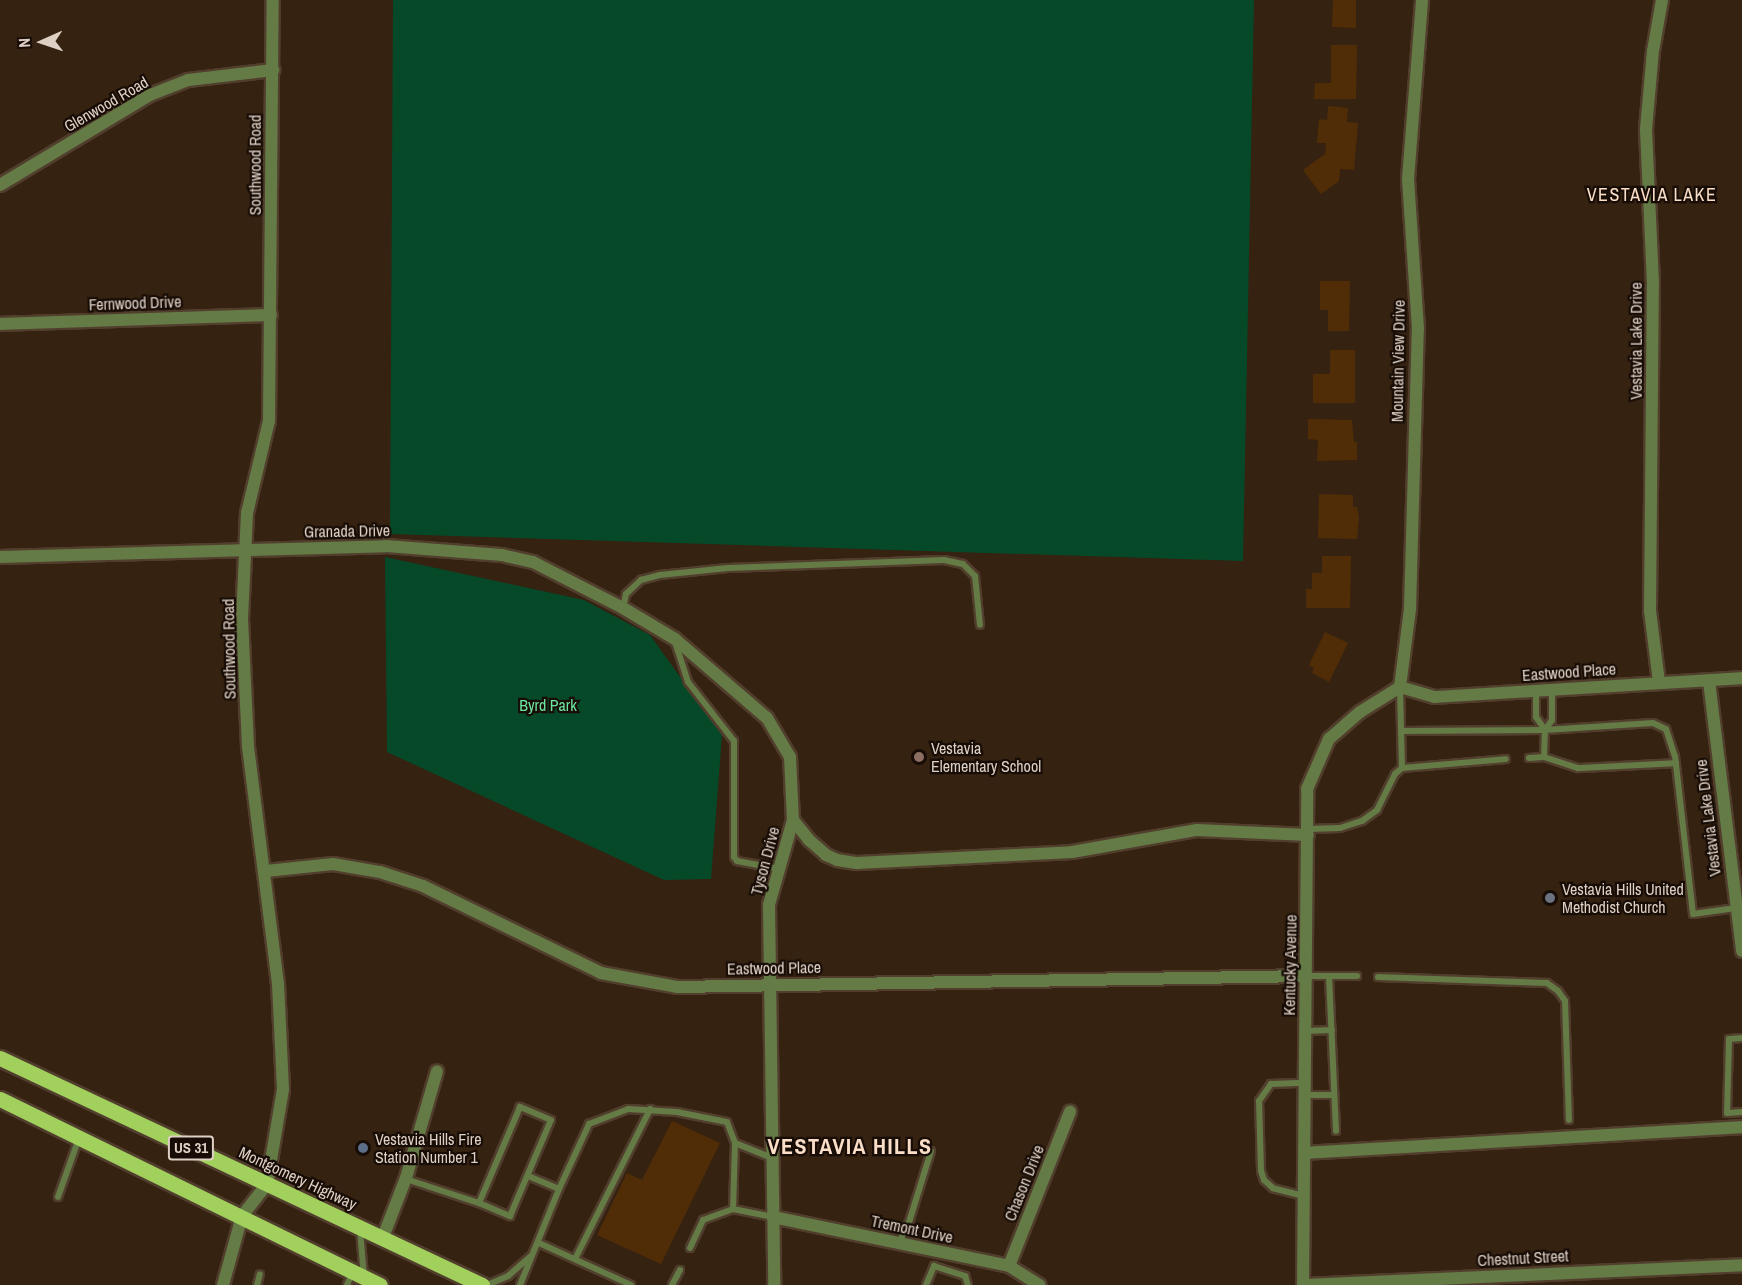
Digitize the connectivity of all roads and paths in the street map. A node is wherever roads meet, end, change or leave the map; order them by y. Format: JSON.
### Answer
{"nodes":[{"id":1,"x":273,"y":0,"type":"edge"},
{"id":2,"x":1422,"y":0,"type":"edge"},
{"id":3,"x":1662,"y":0,"type":"edge"},
{"id":4,"x":273,"y":70,"type":"junction"},
{"id":5,"x":0,"y":185,"type":"edge"},
{"id":6,"x":271,"y":315,"type":"junction"},
{"id":7,"x":0,"y":324,"type":"edge"},
{"id":8,"x":246,"y":550,"type":"junction"},
{"id":9,"x":0,"y":557,"type":"edge"},
{"id":10,"x":623,"y":608,"type":"junction"},
{"id":11,"x":980,"y":625,"type":"dead end"},
{"id":12,"x":675,"y":639,"type":"junction"},
{"id":13,"x":1742,"y":678,"type":"edge"},
{"id":14,"x":1708,"y":681,"type":"junction"},
{"id":15,"x":1659,"y":682,"type":"junction"},
{"id":16,"x":1400,"y":687,"type":"junction"},
{"id":17,"x":1552,"y":690,"type":"junction"},
{"id":18,"x":1536,"y":691,"type":"junction"},
{"id":19,"x":1545,"y":730,"type":"junction"},
{"id":20,"x":1401,"y":731,"type":"junction"},
{"id":21,"x":1544,"y":757,"type":"junction"},
{"id":22,"x":1529,"y":758,"type":"dead end"},
{"id":23,"x":1506,"y":759,"type":"dead end"},
{"id":24,"x":1676,"y":763,"type":"junction"},
{"id":25,"x":1402,"y":768,"type":"junction"},
{"id":26,"x":793,"y":820,"type":"junction"},
{"id":27,"x":1308,"y":832,"type":"junction"},
{"id":28,"x":779,"y":869,"type":"junction"},
{"id":29,"x":266,"y":872,"type":"junction"},
{"id":30,"x":1736,"y":908,"type":"junction"},
{"id":31,"x":1742,"y":951,"type":"edge"},
{"id":32,"x":1306,"y":976,"type":"junction"},
{"id":33,"x":1329,"y":976,"type":"junction"},
{"id":34,"x":1357,"y":976,"type":"dead end"},
{"id":35,"x":1378,"y":977,"type":"dead end"},
{"id":36,"x":770,"y":984,"type":"junction"},
{"id":37,"x":1332,"y":1030,"type":"junction"},
{"id":38,"x":1306,"y":1031,"type":"junction"},
{"id":39,"x":1742,"y":1038,"type":"edge"},
{"id":40,"x":0,"y":1058,"type":"edge"},
{"id":41,"x":437,"y":1071,"type":"dead end"},
{"id":42,"x":1306,"y":1089,"type":"junction"},
{"id":43,"x":1334,"y":1095,"type":"junction"},
{"id":44,"x":0,"y":1099,"type":"edge"},
{"id":45,"x":650,"y":1109,"type":"junction"},
{"id":46,"x":1070,"y":1112,"type":"dead end"},
{"id":47,"x":1742,"y":1112,"type":"edge"},
{"id":48,"x":1569,"y":1120,"type":"dead end"},
{"id":49,"x":1742,"y":1127,"type":"edge"},
{"id":50,"x":1336,"y":1131,"type":"dead end"},
{"id":51,"x":79,"y":1137,"type":"junction"},
{"id":52,"x":735,"y":1143,"type":"junction"},
{"id":53,"x":931,"y":1151,"type":"dead end"},
{"id":54,"x":1305,"y":1153,"type":"junction"},
{"id":55,"x":772,"y":1158,"type":"junction"},
{"id":56,"x":528,"y":1176,"type":"junction"},
{"id":57,"x":406,"y":1178,"type":"junction"},
{"id":58,"x":267,"y":1184,"type":"junction"},
{"id":59,"x":559,"y":1189,"type":"junction"},
{"id":60,"x":1305,"y":1196,"type":"junction"},
{"id":61,"x":58,"y":1197,"type":"dead end"},
{"id":62,"x":479,"y":1203,"type":"junction"},
{"id":63,"x":734,"y":1209,"type":"junction"},
{"id":64,"x":242,"y":1216,"type":"junction"},
{"id":65,"x":773,"y":1217,"type":"junction"},
{"id":66,"x":360,"y":1226,"type":"junction"},
{"id":67,"x":383,"y":1237,"type":"junction"},
{"id":68,"x":539,"y":1243,"type":"junction"},
{"id":69,"x":899,"y":1243,"type":"junction"},
{"id":70,"x":690,"y":1248,"type":"dead end"},
{"id":71,"x":534,"y":1254,"type":"junction"},
{"id":72,"x":575,"y":1259,"type":"junction"},
{"id":73,"x":1742,"y":1264,"type":"edge"},
{"id":74,"x":1009,"y":1266,"type":"junction"},
{"id":75,"x":680,"y":1270,"type":"dead end"},
{"id":76,"x":260,"y":1274,"type":"dead end"},
{"id":77,"x":354,"y":1278,"type":"edge"},
{"id":78,"x":223,"y":1285,"type":"edge"},
{"id":79,"x":257,"y":1285,"type":"edge"},
{"id":80,"x":380,"y":1285,"type":"edge"},
{"id":81,"x":482,"y":1285,"type":"edge"},
{"id":82,"x":487,"y":1285,"type":"edge"},
{"id":83,"x":520,"y":1285,"type":"edge"},
{"id":84,"x":631,"y":1285,"type":"edge"},
{"id":85,"x":672,"y":1285,"type":"edge"},
{"id":86,"x":774,"y":1285,"type":"edge"},
{"id":87,"x":926,"y":1285,"type":"edge"},
{"id":88,"x":968,"y":1285,"type":"edge"},
{"id":89,"x":1040,"y":1285,"type":"edge"},
{"id":90,"x":1304,"y":1285,"type":"edge"}],
"edges":[{"from":1,"to":4,"type":"street","name":"Southwood Road"},
{"from":2,"to":16,"type":"street","name":"Mountain View Drive"},
{"from":3,"to":15,"type":"street","name":"Vestavia Lake Drive"},
{"from":4,"to":5,"type":"street","name":"Glenwood Road"},
{"from":4,"to":6,"type":"street","name":"Southwood Road"},
{"from":6,"to":7,"type":"street","name":"Fernwood Drive"},
{"from":6,"to":8,"type":"street","name":"Southwood Road"},
{"from":8,"to":9,"type":"street","name":"Granada Drive"},
{"from":8,"to":10,"type":"street","name":"Granada Drive"},
{"from":8,"to":29,"type":"street","name":"Southwood Road"},
{"from":10,"to":11,"type":"lane"},
{"from":10,"to":12,"type":"street","name":"Granada Drive"},
{"from":12,"to":26,"type":"street","name":"Tyson Drive"},
{"from":12,"to":28,"type":"lane"},
{"from":13,"to":14,"type":"street","name":"Eastwood Place"},
{"from":14,"to":15,"type":"street","name":"Eastwood Place"},
{"from":14,"to":30,"type":"street","name":"Vestavia Lake Drive"},
{"from":15,"to":17,"type":"street","name":"Eastwood Place"},
{"from":16,"to":18,"type":"street","name":"Eastwood Place"},
{"from":16,"to":20,"type":"lane"},
{"from":16,"to":27,"type":"street","name":"Kentucky Avenue"},
{"from":17,"to":18,"type":"street","name":"Eastwood Place"},
{"from":17,"to":19,"type":"lane"},
{"from":18,"to":19,"type":"lane"},
{"from":19,"to":20,"type":"lane"},
{"from":19,"to":21,"type":"lane"},
{"from":19,"to":24,"type":"lane"},
{"from":20,"to":25,"type":"lane"},
{"from":21,"to":22,"type":"lane"},
{"from":21,"to":24,"type":"lane"},
{"from":23,"to":25,"type":"lane"},
{"from":24,"to":30,"type":"lane"},
{"from":25,"to":27,"type":"lane"},
{"from":26,"to":27,"type":"street"},
{"from":26,"to":28,"type":"street","name":"Tyson Drive"},
{"from":27,"to":32,"type":"street","name":"Kentucky Avenue"},
{"from":28,"to":36,"type":"street","name":"Tyson Drive"},
{"from":29,"to":36,"type":"street","name":"Eastwood Place"},
{"from":29,"to":58,"type":"street","name":"Southwood Road"},
{"from":30,"to":31,"type":"street","name":"Vestavia Lake Drive"},
{"from":32,"to":33,"type":"lane"},
{"from":32,"to":36,"type":"street","name":"Eastwood Place"},
{"from":32,"to":38,"type":"street","name":"Kentucky Avenue"},
{"from":33,"to":34,"type":"lane"},
{"from":33,"to":37,"type":"lane"},
{"from":35,"to":48,"type":"lane"},
{"from":36,"to":55,"type":"street","name":"Tyson Drive"},
{"from":37,"to":38,"type":"lane"},
{"from":37,"to":43,"type":"lane"},
{"from":38,"to":42,"type":"street","name":"Kentucky Avenue"},
{"from":39,"to":47,"type":"lane"},
{"from":40,"to":58,"type":"main road","name":"Montgomery Highway","number":"US 31"},
{"from":41,"to":57,"type":"street"},
{"from":42,"to":43,"type":"lane"},
{"from":42,"to":54,"type":"street","name":"Kentucky Avenue"},
{"from":42,"to":60,"type":"lane"},
{"from":43,"to":50,"type":"lane"},
{"from":44,"to":51,"type":"main road","number":"US 31"},
{"from":45,"to":52,"type":"lane"},
{"from":45,"to":59,"type":"lane"},
{"from":45,"to":72,"type":"lane"},
{"from":46,"to":74,"type":"street","name":"Chason Drive"},
{"from":49,"to":54,"type":"street"},
{"from":51,"to":61,"type":"lane"},
{"from":51,"to":64,"type":"main road","number":"US 31"},
{"from":52,"to":55,"type":"lane"},
{"from":52,"to":63,"type":"lane"},
{"from":53,"to":69,"type":"lane"},
{"from":54,"to":60,"type":"street","name":"Kentucky Avenue"},
{"from":55,"to":65,"type":"street","name":"Tyson Drive"},
{"from":56,"to":59,"type":"lane"},
{"from":56,"to":62,"type":"lane"},
{"from":56,"to":62,"type":"lane"},
{"from":57,"to":62,"type":"lane"},
{"from":57,"to":67,"type":"street"},
{"from":58,"to":64,"type":"street","name":"Southwood Road"},
{"from":58,"to":66,"type":"main road","name":"Montgomery Highway","number":"US 31"},
{"from":59,"to":68,"type":"lane"},
{"from":60,"to":90,"type":"street","name":"Kentucky Avenue"},
{"from":63,"to":65,"type":"lane"},
{"from":63,"to":70,"type":"lane"},
{"from":64,"to":77,"type":"main road","number":"US 31"},
{"from":64,"to":78,"type":"street","name":"Southwood Road"},
{"from":65,"to":69,"type":"street","name":"Tremont Drive"},
{"from":65,"to":86,"type":"street","name":"Tyson Drive"},
{"from":66,"to":67,"type":"main road","name":"Montgomery Highway","number":"US 31"},
{"from":66,"to":77,"type":"lane"},
{"from":67,"to":81,"type":"main road","name":"Montgomery Highway","number":"US 31"},
{"from":68,"to":71,"type":"lane"},
{"from":68,"to":72,"type":"lane"},
{"from":69,"to":74,"type":"street","name":"Tremont Drive"},
{"from":71,"to":82,"type":"lane"},
{"from":71,"to":83,"type":"lane"},
{"from":72,"to":84,"type":"lane"},
{"from":73,"to":90,"type":"street","name":"Chestnut Street"},
{"from":74,"to":89,"type":"street","name":"Tremont Drive"},
{"from":75,"to":85,"type":"lane"},
{"from":76,"to":79,"type":"lane"},
{"from":77,"to":80,"type":"main road","number":"US 31"},
{"from":87,"to":88,"type":"lane"}]}
